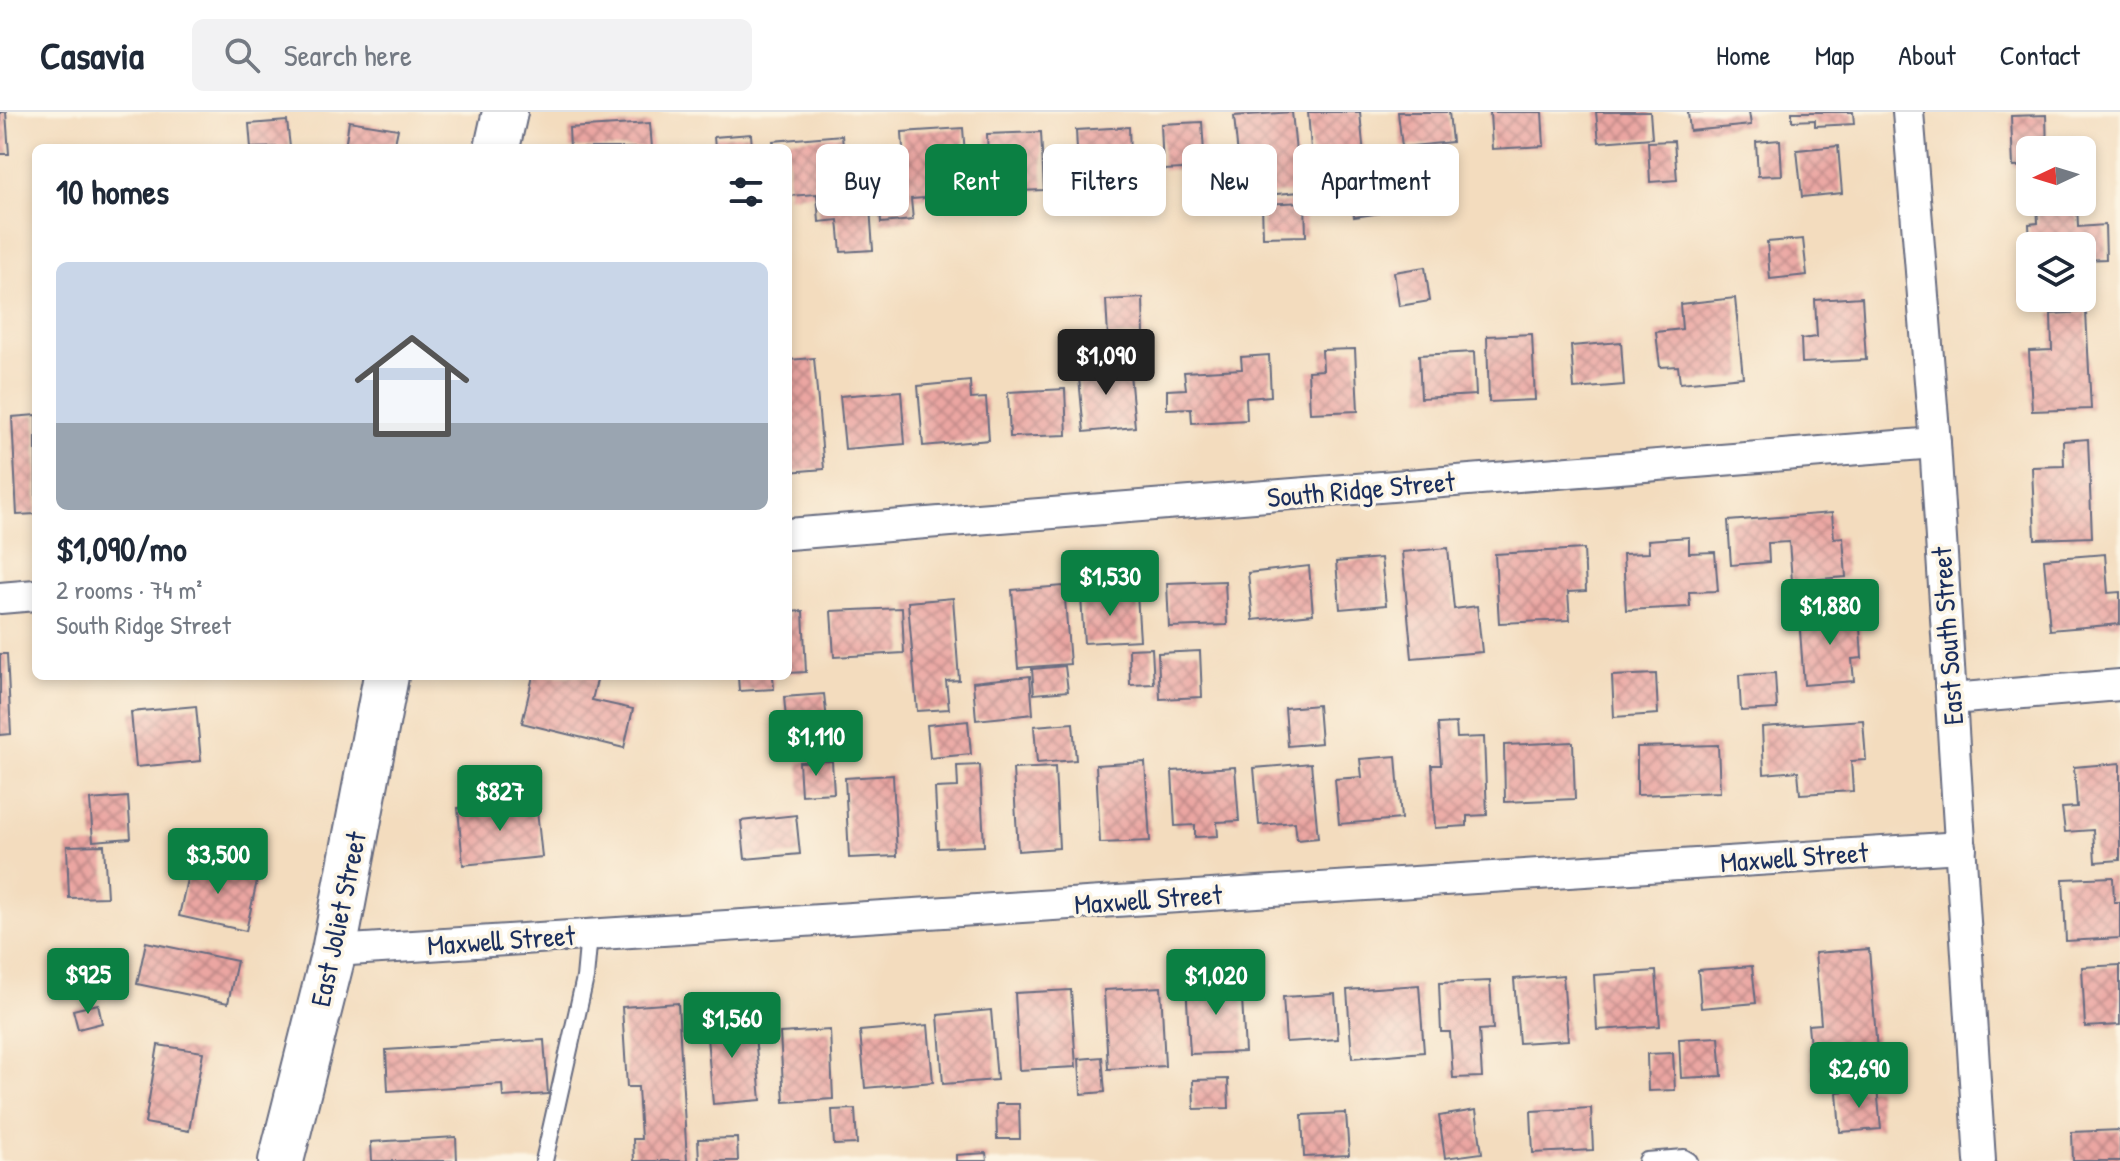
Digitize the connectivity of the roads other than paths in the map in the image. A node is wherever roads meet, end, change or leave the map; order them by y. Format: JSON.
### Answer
{"nodes":[{"id":1,"x":505,"y":112,"type":"edge"},
{"id":2,"x":1908,"y":112,"type":"edge"},
{"id":3,"x":498,"y":144,"type":"edge"},
{"id":4,"x":1935,"y":443,"type":"junction"},
{"id":5,"x":792,"y":534,"type":"edge"},
{"id":6,"x":32,"y":595,"type":"edge"},
{"id":7,"x":0,"y":598,"type":"edge"},
{"id":8,"x":385,"y":680,"type":"edge"},
{"id":9,"x":2120,"y":685,"type":"edge"},
{"id":10,"x":1951,"y":699,"type":"junction"},
{"id":11,"x":1961,"y":847,"type":"junction"},
{"id":12,"x":589,"y":934,"type":"junction"},
{"id":13,"x":334,"y":951,"type":"junction"},
{"id":14,"x":281,"y":1161,"type":"edge"},
{"id":15,"x":544,"y":1161,"type":"edge"},
{"id":16,"x":1647,"y":1161,"type":"edge"},
{"id":17,"x":1689,"y":1161,"type":"edge"},
{"id":18,"x":1980,"y":1161,"type":"edge"}],
"edges":[{"from":1,"to":3,"type":"main road"},
{"from":2,"to":4,"type":"street","name":"East South Street"},
{"from":4,"to":5,"type":"street","name":"South Ridge Street"},
{"from":4,"to":10,"type":"street","name":"East South Street"},
{"from":6,"to":7,"type":"street"},
{"from":8,"to":13,"type":"main road","name":"East Joliet Street"},
{"from":9,"to":10,"type":"street"},
{"from":10,"to":11,"type":"street","name":"East South Street"},
{"from":11,"to":12,"type":"street","name":"Maxwell Street"},
{"from":11,"to":18,"type":"street","name":"East South Street"},
{"from":12,"to":13,"type":"street","name":"Maxwell Street"},
{"from":12,"to":15,"type":"lane"},
{"from":13,"to":14,"type":"main road","name":"East Joliet Street"},
{"from":16,"to":17,"type":"lane"}]}
